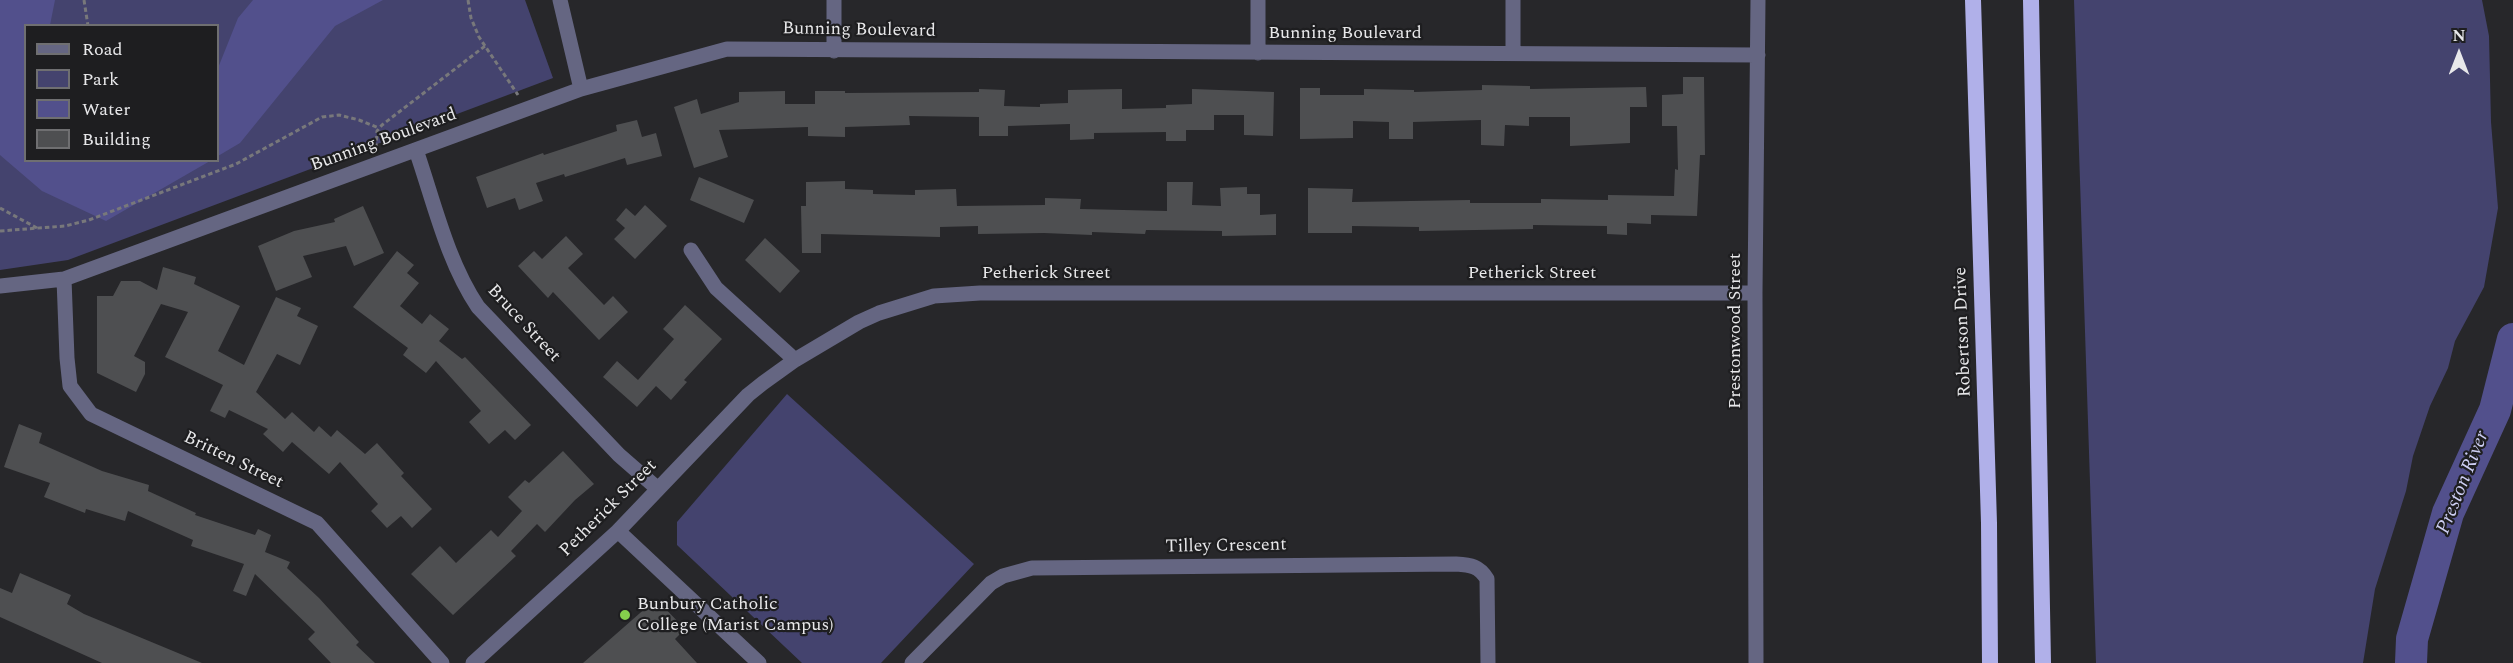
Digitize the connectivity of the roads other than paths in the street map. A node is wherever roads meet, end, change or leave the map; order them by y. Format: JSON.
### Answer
{"nodes":[{"id":1,"x":560,"y":0,"type":"edge"},
{"id":2,"x":834,"y":0,"type":"edge"},
{"id":3,"x":1258,"y":0,"type":"edge"},
{"id":4,"x":1513,"y":0,"type":"edge"},
{"id":5,"x":1758,"y":0,"type":"edge"},
{"id":6,"x":1973,"y":0,"type":"edge"},
{"id":7,"x":2031,"y":0,"type":"edge"},
{"id":8,"x":834,"y":51,"type":"junction"},
{"id":9,"x":1258,"y":53,"type":"junction"},
{"id":10,"x":1513,"y":53,"type":"junction"},
{"id":11,"x":1758,"y":55,"type":"junction"},
{"id":12,"x":581,"y":88,"type":"junction"},
{"id":13,"x":416,"y":150,"type":"junction"},
{"id":14,"x":691,"y":250,"type":"dead end"},
{"id":15,"x":64,"y":279,"type":"junction"},
{"id":16,"x":0,"y":286,"type":"edge"},
{"id":17,"x":1755,"y":293,"type":"junction"},
{"id":18,"x":795,"y":360,"type":"junction"},
{"id":19,"x":658,"y":489,"type":"junction"},
{"id":20,"x":618,"y":531,"type":"junction"},
{"id":21,"x":442,"y":663,"type":"edge"},
{"id":22,"x":473,"y":663,"type":"edge"},
{"id":23,"x":759,"y":663,"type":"edge"},
{"id":24,"x":912,"y":663,"type":"edge"},
{"id":25,"x":1488,"y":663,"type":"edge"},
{"id":26,"x":1756,"y":663,"type":"edge"},
{"id":27,"x":1990,"y":663,"type":"edge"},
{"id":28,"x":2043,"y":663,"type":"edge"}],
"edges":[{"from":1,"to":12,"type":"street"},
{"from":2,"to":8,"type":"street"},
{"from":3,"to":9,"type":"street"},
{"from":4,"to":10,"type":"street"},
{"from":5,"to":11,"type":"street","name":"Prestonwood Street"},
{"from":6,"to":27,"type":"highway","name":"Robertson Drive"},
{"from":7,"to":28,"type":"highway"},
{"from":8,"to":9,"type":"street","name":"Bunning Boulevard"},
{"from":8,"to":12,"type":"street","name":"Bunning Boulevard"},
{"from":9,"to":10,"type":"street","name":"Bunning Boulevard"},
{"from":10,"to":11,"type":"street","name":"Bunning Boulevard"},
{"from":11,"to":17,"type":"street","name":"Prestonwood Street"},
{"from":12,"to":13,"type":"street","name":"Bunning Boulevard"},
{"from":13,"to":15,"type":"street","name":"Bunning Boulevard"},
{"from":13,"to":19,"type":"street","name":"Bruce Street"},
{"from":14,"to":18,"type":"street"},
{"from":15,"to":16,"type":"street","name":"Bunning Boulevard"},
{"from":15,"to":21,"type":"street","name":"Britten Street"},
{"from":17,"to":18,"type":"street","name":"Petherick Street"},
{"from":17,"to":26,"type":"street","name":"Prestonwood Street"},
{"from":18,"to":19,"type":"street","name":"Petherick Street"},
{"from":19,"to":20,"type":"street","name":"Petherick Street"},
{"from":20,"to":22,"type":"street","name":"Petherick Street"},
{"from":20,"to":23,"type":"street"},
{"from":24,"to":25,"type":"street","name":"Tilley Crescent"}]}
